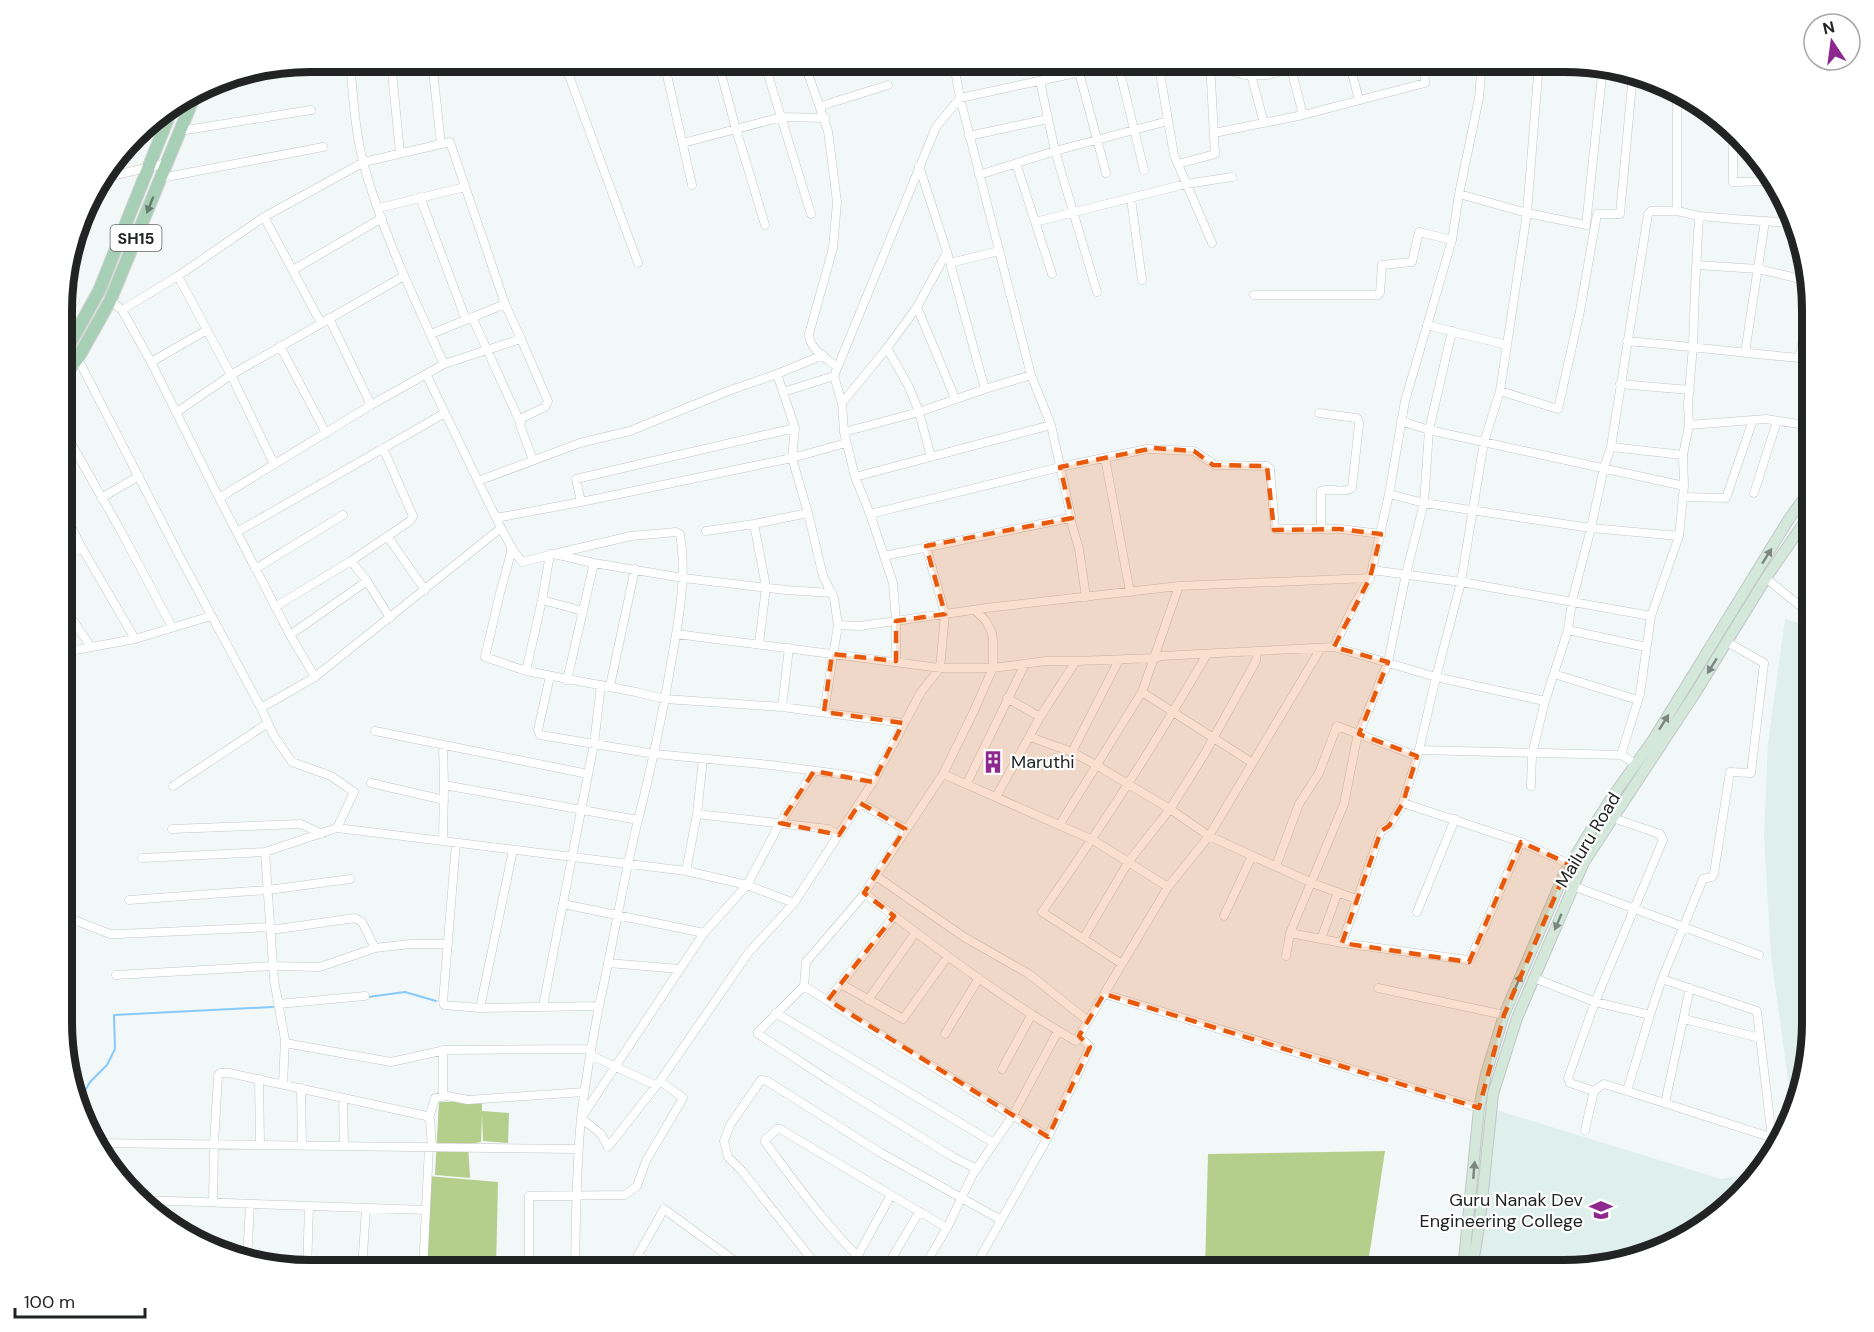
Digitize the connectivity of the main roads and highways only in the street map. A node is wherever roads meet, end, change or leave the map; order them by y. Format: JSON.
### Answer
{"nodes":[{"id":1,"x":191,"y":104,"type":"edge"},
{"id":2,"x":168,"y":119,"type":"edge"},
{"id":3,"x":72,"y":339,"type":"edge"},
{"id":4,"x":72,"y":366,"type":"edge"}],
"edges":[{"from":1,"to":4,"type":"main road","number":"SH15","one_way":true},
{"from":2,"to":3,"type":"main road","number":"SH15"}]}
